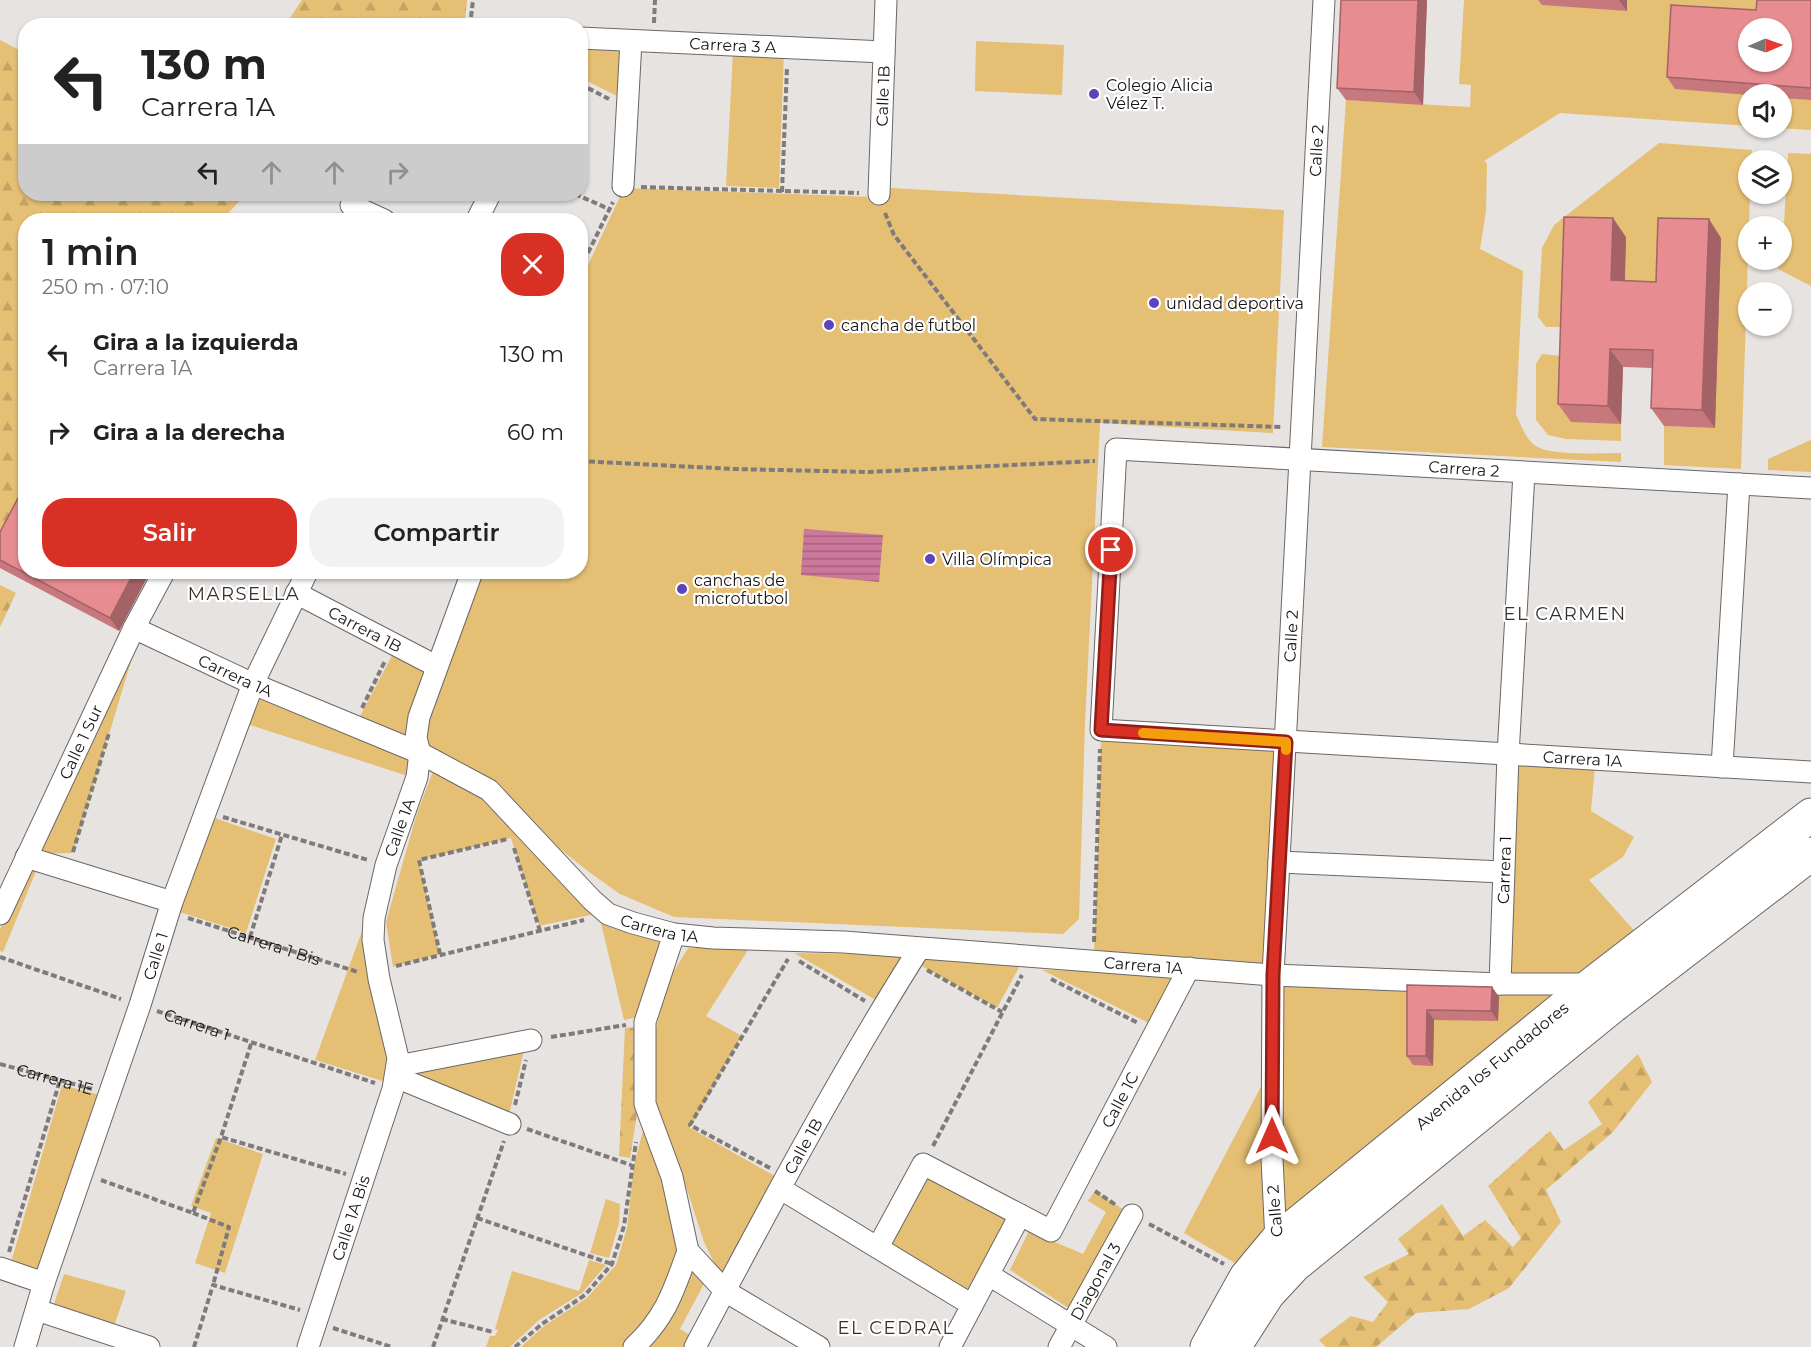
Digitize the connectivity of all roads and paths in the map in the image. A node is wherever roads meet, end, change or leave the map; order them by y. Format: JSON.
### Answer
{"nodes":[{"id":1,"x":473,"y":0,"type":"edge"},
{"id":2,"x":886,"y":0,"type":"edge"},
{"id":3,"x":1324,"y":0,"type":"edge"},
{"id":4,"x":471,"y":18,"type":"edge"},
{"id":5,"x":588,"y":38,"type":"edge"},
{"id":6,"x":631,"y":40,"type":"junction"},
{"id":7,"x":788,"y":48,"type":"junction"},
{"id":8,"x":885,"y":52,"type":"junction"},
{"id":9,"x":588,"y":88,"type":"edge"},
{"id":10,"x":627,"y":108,"type":"junction"},
{"id":11,"x":623,"y":186,"type":"junction"},
{"id":12,"x":782,"y":192,"type":"junction"},
{"id":13,"x":879,"y":194,"type":"junction"},
{"id":14,"x":588,"y":200,"type":"edge"},
{"id":15,"x":350,"y":206,"type":"edge"},
{"id":16,"x":609,"y":209,"type":"junction"},
{"id":17,"x":367,"y":213,"type":"edge"},
{"id":18,"x":588,"y":252,"type":"edge"},
{"id":19,"x":1300,"y":429,"type":"junction"},
{"id":20,"x":1116,"y":454,"type":"junction"},
{"id":21,"x":1301,"y":458,"type":"junction"},
{"id":22,"x":588,"y":461,"type":"edge"},
{"id":23,"x":1524,"y":473,"type":"junction"},
{"id":24,"x":1739,"y":484,"type":"junction"},
{"id":25,"x":1811,"y":488,"type":"edge"},
{"id":26,"x":160,"y":579,"type":"edge"},
{"id":27,"x":303,"y":579,"type":"edge"},
{"id":28,"x":469,"y":579,"type":"edge"},
{"id":29,"x":296,"y":593,"type":"junction"},
{"id":30,"x":134,"y":628,"type":"junction"},
{"id":31,"x":394,"y":644,"type":"junction"},
{"id":32,"x":436,"y":666,"type":"junction"},
{"id":33,"x":253,"y":684,"type":"junction"},
{"id":34,"x":113,"y":722,"type":"dead end"},
{"id":35,"x":353,"y":725,"type":"junction"},
{"id":36,"x":1101,"y":730,"type":"junction"},
{"id":37,"x":1286,"y":742,"type":"junction"},
{"id":38,"x":420,"y":753,"type":"junction"},
{"id":39,"x":1508,"y":755,"type":"junction"},
{"id":40,"x":1722,"y":767,"type":"junction"},
{"id":41,"x":1811,"y":772,"type":"edge"},
{"id":42,"x":207,"y":811,"type":"junction"},
{"id":43,"x":1811,"y":815,"type":"edge"},
{"id":44,"x":282,"y":836,"type":"junction"},
{"id":45,"x":1811,"y":854,"type":"edge"},
{"id":46,"x":26,"y":857,"type":"junction"},
{"id":47,"x":1279,"y":862,"type":"junction"},
{"id":48,"x":386,"y":865,"type":"junction"},
{"id":49,"x":71,"y":871,"type":"junction"},
{"id":50,"x":1503,"y":872,"type":"junction"},
{"id":51,"x":171,"y":908,"type":"junction"},
{"id":52,"x":0,"y":914,"type":"edge"},
{"id":53,"x":608,"y":914,"type":"junction"},
{"id":54,"x":540,"y":931,"type":"junction"},
{"id":55,"x":674,"y":934,"type":"junction"},
{"id":56,"x":250,"y":937,"type":"junction"},
{"id":57,"x":440,"y":954,"type":"junction"},
{"id":58,"x":915,"y":955,"type":"junction"},
{"id":59,"x":0,"y":957,"type":"edge"},
{"id":60,"x":1094,"y":960,"type":"junction"},
{"id":61,"x":1029,"y":961,"type":"junction"},
{"id":62,"x":1189,"y":968,"type":"junction"},
{"id":63,"x":378,"y":974,"type":"junction"},
{"id":64,"x":1273,"y":975,"type":"junction"},
{"id":65,"x":1500,"y":984,"type":"junction"},
{"id":66,"x":1592,"y":984,"type":"junction"},
{"id":67,"x":140,"y":1005,"type":"junction"},
{"id":68,"x":881,"y":1010,"type":"junction"},
{"id":69,"x":1002,"y":1012,"type":"junction"},
{"id":70,"x":645,"y":1022,"type":"junction"},
{"id":71,"x":1154,"y":1032,"type":"junction"},
{"id":72,"x":531,"y":1040,"type":"junction"},
{"id":73,"x":251,"y":1044,"type":"junction"},
{"id":74,"x":0,"y":1064,"type":"edge"},
{"id":75,"x":396,"y":1077,"type":"junction"},
{"id":76,"x":60,"y":1080,"type":"junction"},
{"id":77,"x":110,"y":1094,"type":"junction"},
{"id":78,"x":645,"y":1104,"type":"junction"},
{"id":79,"x":510,"y":1124,"type":"junction"},
{"id":80,"x":221,"y":1137,"type":"junction"},
{"id":81,"x":923,"y":1164,"type":"junction"},
{"id":82,"x":631,"y":1165,"type":"junction"},
{"id":83,"x":82,"y":1173,"type":"junction"},
{"id":84,"x":364,"y":1179,"type":"junction"},
{"id":85,"x":1076,"y":1180,"type":"junction"},
{"id":86,"x":784,"y":1183,"type":"junction"},
{"id":87,"x":193,"y":1213,"type":"junction"},
{"id":88,"x":1020,"y":1215,"type":"junction"},
{"id":89,"x":1132,"y":1215,"type":"junction"},
{"id":90,"x":477,"y":1218,"type":"junction"},
{"id":91,"x":878,"y":1247,"type":"junction"},
{"id":92,"x":688,"y":1251,"type":"junction"},
{"id":93,"x":1285,"y":1254,"type":"junction"},
{"id":94,"x":612,"y":1264,"type":"junction"},
{"id":95,"x":2,"y":1269,"type":"edge"},
{"id":96,"x":989,"y":1275,"type":"junction"},
{"id":97,"x":1246,"y":1277,"type":"junction"},
{"id":98,"x":44,"y":1283,"type":"junction"},
{"id":99,"x":213,"y":1285,"type":"junction"},
{"id":100,"x":725,"y":1291,"type":"junction"},
{"id":101,"x":972,"y":1305,"type":"junction"},
{"id":102,"x":37,"y":1310,"type":"junction"},
{"id":103,"x":317,"y":1319,"type":"junction"},
{"id":104,"x":442,"y":1319,"type":"junction"},
{"id":105,"x":1071,"y":1327,"type":"junction"},
{"id":106,"x":493,"y":1332,"type":"dead end"},
{"id":107,"x":25,"y":1347,"type":"edge"},
{"id":108,"x":149,"y":1347,"type":"edge"},
{"id":109,"x":194,"y":1347,"type":"edge"},
{"id":110,"x":308,"y":1347,"type":"edge"},
{"id":111,"x":392,"y":1347,"type":"edge"},
{"id":112,"x":433,"y":1347,"type":"edge"},
{"id":113,"x":515,"y":1347,"type":"edge"},
{"id":114,"x":634,"y":1347,"type":"edge"},
{"id":115,"x":695,"y":1347,"type":"edge"},
{"id":116,"x":819,"y":1347,"type":"edge"},
{"id":117,"x":950,"y":1347,"type":"edge"},
{"id":118,"x":1059,"y":1347,"type":"edge"},
{"id":119,"x":1106,"y":1347,"type":"edge"},
{"id":120,"x":1207,"y":1347,"type":"edge"},
{"id":121,"x":1234,"y":1347,"type":"edge"}],
"edges":[{"from":1,"to":4,"type":"path"},
{"from":2,"to":8,"type":"street","name":"Calle 1B"},
{"from":3,"to":19,"type":"street","name":"Calle 2"},
{"from":5,"to":6,"type":"street","name":"Carrera 3 A"},
{"from":6,"to":7,"type":"street","name":"Carrera 3 A"},
{"from":6,"to":10,"type":"street"},
{"from":7,"to":8,"type":"street","name":"Carrera 3 A"},
{"from":7,"to":12,"type":"path"},
{"from":8,"to":13,"type":"street","name":"Calle 1B"},
{"from":9,"to":10,"type":"path"},
{"from":10,"to":11,"type":"street"},
{"from":11,"to":12,"type":"path"},
{"from":11,"to":16,"type":"path"},
{"from":12,"to":13,"type":"path"},
{"from":13,"to":19,"type":"path"},
{"from":14,"to":16,"type":"path"},
{"from":15,"to":17,"type":"street"},
{"from":16,"to":18,"type":"path"},
{"from":19,"to":21,"type":"street","name":"Calle 2"},
{"from":20,"to":21,"type":"street","name":"Carrera 2"},
{"from":20,"to":22,"type":"path"},
{"from":20,"to":36,"type":"street"},
{"from":21,"to":23,"type":"street","name":"Carrera 2"},
{"from":21,"to":37,"type":"street","name":"Calle 2"},
{"from":23,"to":24,"type":"street","name":"Carrera 2"},
{"from":23,"to":39,"type":"street","name":"Carrera 1"},
{"from":24,"to":25,"type":"street","name":"Carrera 2"},
{"from":24,"to":40,"type":"street"},
{"from":26,"to":30,"type":"street","name":"Calle 1 Sur"},
{"from":27,"to":29,"type":"street","name":"Calle 1"},
{"from":28,"to":32,"type":"street","name":"Calle 1A"},
{"from":29,"to":31,"type":"street","name":"Carrera 1B"},
{"from":29,"to":33,"type":"street","name":"Calle 1"},
{"from":30,"to":33,"type":"street","name":"Carrera 1A"},
{"from":30,"to":46,"type":"street","name":"Calle 1 Sur"},
{"from":31,"to":32,"type":"street","name":"Carrera 1B"},
{"from":31,"to":35,"type":"path"},
{"from":32,"to":38,"type":"street","name":"Calle 1A"},
{"from":33,"to":35,"type":"street","name":"Carrera 1A"},
{"from":33,"to":42,"type":"street","name":"Calle 1"},
{"from":34,"to":49,"type":"path"},
{"from":35,"to":38,"type":"street","name":"Carrera 1A"},
{"from":36,"to":37,"type":"street","name":"Carrera 1A"},
{"from":36,"to":60,"type":"path"},
{"from":37,"to":39,"type":"street","name":"Carrera 1A"},
{"from":37,"to":47,"type":"street","name":"Calle 2"},
{"from":38,"to":48,"type":"street","name":"Calle 1A"},
{"from":38,"to":53,"type":"street","name":"Carrera 1A"},
{"from":39,"to":40,"type":"street","name":"Carrera 1A"},
{"from":39,"to":50,"type":"street","name":"Carrera 1"},
{"from":40,"to":41,"type":"street","name":"Carrera 1A"},
{"from":42,"to":44,"type":"path"},
{"from":42,"to":51,"type":"street","name":"Calle 1"},
{"from":43,"to":66,"type":"main road","name":"Avenida los Fundadores"},
{"from":44,"to":48,"type":"path"},
{"from":44,"to":56,"type":"path"},
{"from":45,"to":93,"type":"main road","name":"Avenida los Fundadores"},
{"from":46,"to":49,"type":"street"},
{"from":46,"to":52,"type":"street","name":"Calle 1 Sur"},
{"from":47,"to":50,"type":"street"},
{"from":47,"to":64,"type":"street","name":"Calle 2"},
{"from":48,"to":63,"type":"street","name":"Calle 1A"},
{"from":49,"to":51,"type":"street"},
{"from":50,"to":65,"type":"street","name":"Carrera 1"},
{"from":51,"to":56,"type":"path","name":"Carrera 1 Bis"},
{"from":51,"to":67,"type":"street","name":"Calle 1"},
{"from":53,"to":54,"type":"path"},
{"from":53,"to":55,"type":"street","name":"Carrera 1A"},
{"from":54,"to":57,"type":"path"},
{"from":54,"to":57,"type":"path"},
{"from":55,"to":58,"type":"street","name":"Carrera 1A"},
{"from":55,"to":70,"type":"street"},
{"from":56,"to":63,"type":"path","name":"Carrera 1 Bis"},
{"from":57,"to":63,"type":"path"},
{"from":58,"to":61,"type":"street","name":"Carrera 1A"},
{"from":58,"to":68,"type":"street","name":"Calle 1B"},
{"from":58,"to":69,"type":"path"},
{"from":59,"to":67,"type":"path","name":"Carrera 1"},
{"from":60,"to":61,"type":"street","name":"Carrera 1A"},
{"from":60,"to":62,"type":"street","name":"Carrera 1A"},
{"from":61,"to":69,"type":"path"},
{"from":61,"to":71,"type":"path"},
{"from":62,"to":64,"type":"street","name":"Carrera 1A"},
{"from":62,"to":71,"type":"street","name":"Calle 1C"},
{"from":63,"to":75,"type":"street","name":"Calle 1A"},
{"from":64,"to":65,"type":"street"},
{"from":64,"to":93,"type":"street","name":"Calle 2"},
{"from":65,"to":66,"type":"street"},
{"from":66,"to":93,"type":"main road","name":"Avenida los Fundadores"},
{"from":67,"to":73,"type":"path","name":"Carrera 1"},
{"from":67,"to":77,"type":"street","name":"Calle 1"},
{"from":68,"to":86,"type":"street","name":"Calle 1B"},
{"from":68,"to":86,"type":"path"},
{"from":69,"to":81,"type":"path"},
{"from":70,"to":72,"type":"path"},
{"from":70,"to":78,"type":"street"},
{"from":71,"to":85,"type":"street","name":"Calle 1C"},
{"from":72,"to":75,"type":"street"},
{"from":72,"to":79,"type":"path"},
{"from":73,"to":75,"type":"path","name":"Carrera 1"},
{"from":73,"to":80,"type":"path"},
{"from":74,"to":76,"type":"path","name":"Carrera 1E"},
{"from":75,"to":79,"type":"street"},
{"from":75,"to":84,"type":"street","name":"Calle 1A Bis"},
{"from":76,"to":77,"type":"path","name":"Carrera 1E"},
{"from":76,"to":95,"type":"path"},
{"from":77,"to":83,"type":"street","name":"Calle 1"},
{"from":78,"to":82,"type":"path"},
{"from":78,"to":92,"type":"street"},
{"from":79,"to":82,"type":"path"},
{"from":79,"to":90,"type":"path"},
{"from":80,"to":84,"type":"path"},
{"from":80,"to":87,"type":"path"},
{"from":81,"to":88,"type":"street"},
{"from":81,"to":91,"type":"street"},
{"from":82,"to":94,"type":"path"},
{"from":83,"to":87,"type":"path"},
{"from":83,"to":98,"type":"street","name":"Calle 1"},
{"from":84,"to":103,"type":"street","name":"Calle 1A Bis"},
{"from":85,"to":88,"type":"street","name":"Calle 1C"},
{"from":85,"to":89,"type":"path"},
{"from":86,"to":91,"type":"street"},
{"from":86,"to":100,"type":"street","name":"Calle 1B"},
{"from":87,"to":99,"type":"path"},
{"from":88,"to":96,"type":"street"},
{"from":89,"to":97,"type":"path"},
{"from":89,"to":105,"type":"street","name":"Diagonal 3"},
{"from":90,"to":94,"type":"path"},
{"from":90,"to":104,"type":"path"},
{"from":91,"to":101,"type":"street"},
{"from":92,"to":100,"type":"street"},
{"from":92,"to":114,"type":"street"},
{"from":93,"to":97,"type":"main road","name":"Avenida los Fundadores"},
{"from":93,"to":121,"type":"main road","name":"Avenida los Fundadores"},
{"from":94,"to":113,"type":"path"},
{"from":95,"to":98,"type":"street"},
{"from":96,"to":101,"type":"street"},
{"from":96,"to":105,"type":"street"},
{"from":97,"to":120,"type":"main road","name":"Avenida los Fundadores"},
{"from":98,"to":102,"type":"street","name":"Calle 1"},
{"from":99,"to":103,"type":"path"},
{"from":99,"to":109,"type":"path"},
{"from":100,"to":115,"type":"street","name":"Calle 1B"},
{"from":100,"to":116,"type":"street"},
{"from":101,"to":117,"type":"street"},
{"from":102,"to":107,"type":"street","name":"Calle 1"},
{"from":102,"to":108,"type":"street"},
{"from":103,"to":110,"type":"street","name":"Calle 1A Bis"},
{"from":103,"to":111,"type":"path"},
{"from":104,"to":106,"type":"path"},
{"from":104,"to":112,"type":"path"},
{"from":105,"to":118,"type":"street","name":"Diagonal 3"},
{"from":105,"to":119,"type":"street"}]}
